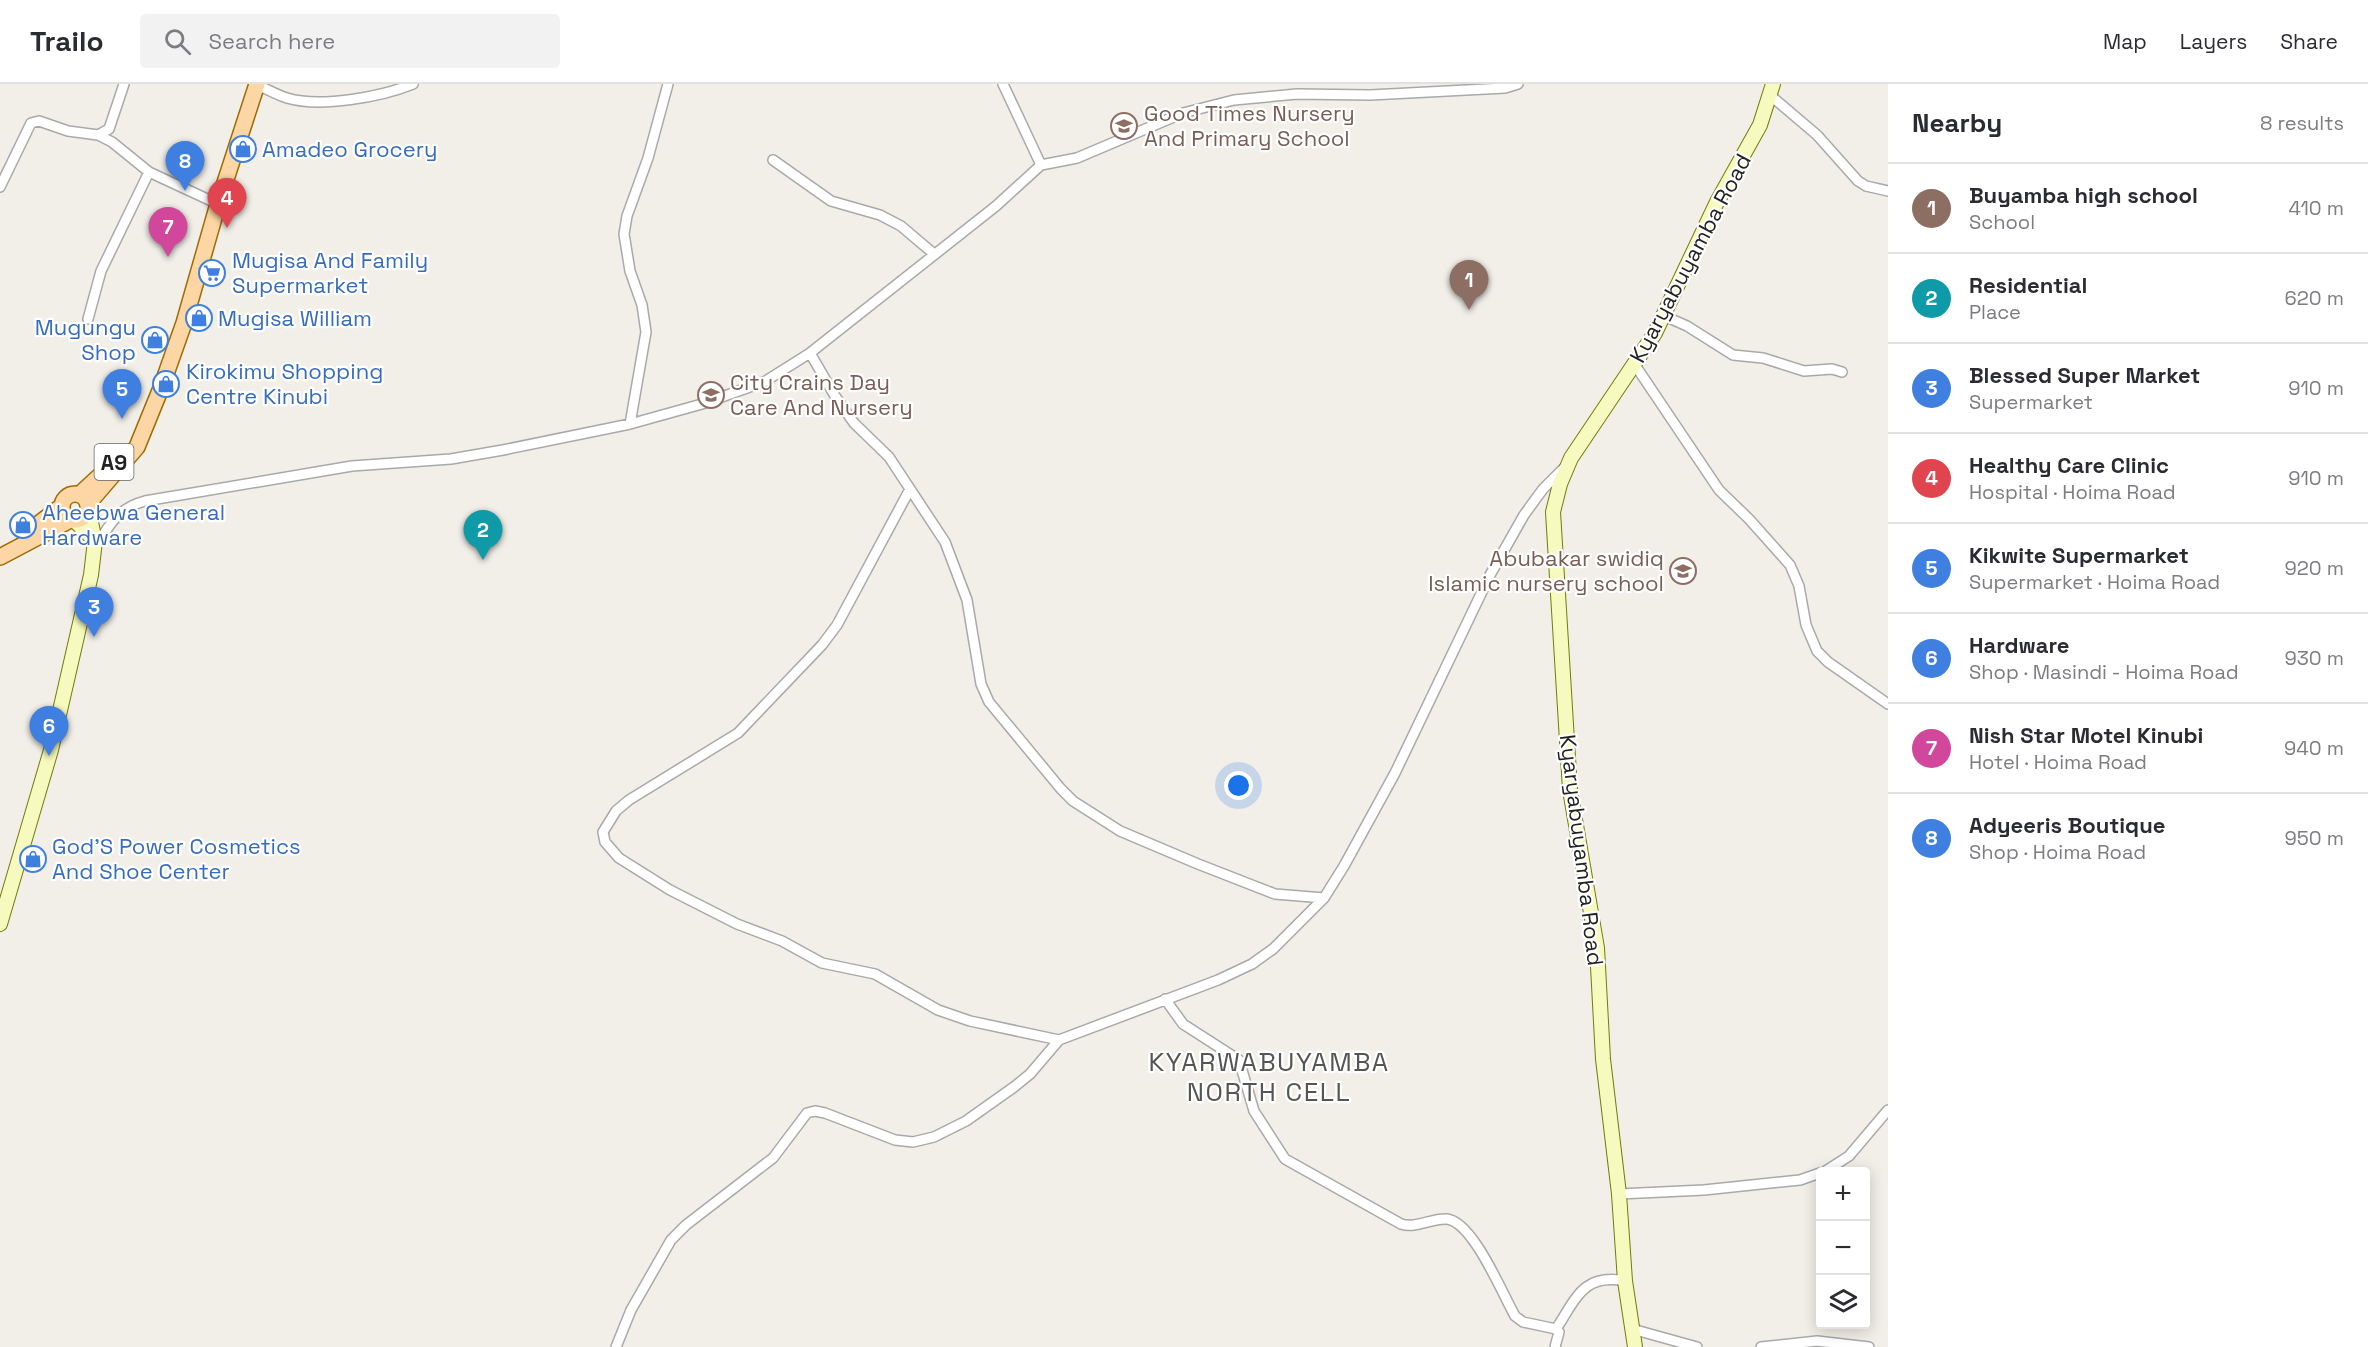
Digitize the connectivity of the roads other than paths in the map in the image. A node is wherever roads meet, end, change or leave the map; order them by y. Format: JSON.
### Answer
{"nodes":[{"id":1,"x":124,"y":84,"type":"edge"},
{"id":2,"x":257,"y":84,"type":"edge"},
{"id":3,"x":413,"y":84,"type":"edge"},
{"id":4,"x":668,"y":84,"type":"edge"},
{"id":5,"x":1003,"y":84,"type":"edge"},
{"id":6,"x":1518,"y":84,"type":"edge"},
{"id":7,"x":1772,"y":90,"type":"edge"},
{"id":8,"x":98,"y":135,"type":"junction"},
{"id":9,"x":773,"y":160,"type":"dead end"},
{"id":10,"x":1041,"y":165,"type":"junction"},
{"id":11,"x":148,"y":172,"type":"junction"},
{"id":12,"x":0,"y":187,"type":"edge"},
{"id":13,"x":1888,"y":191,"type":"edge"},
{"id":14,"x":218,"y":204,"type":"junction"},
{"id":15,"x":934,"y":255,"type":"junction"},
{"id":16,"x":1662,"y":315,"type":"junction"},
{"id":17,"x":88,"y":319,"type":"dead end"},
{"id":18,"x":810,"y":353,"type":"junction"},
{"id":19,"x":1635,"y":365,"type":"junction"},
{"id":20,"x":1842,"y":372,"type":"dead end"},
{"id":21,"x":630,"y":424,"type":"junction"},
{"id":22,"x":1571,"y":458,"type":"junction"},
{"id":23,"x":910,"y":489,"type":"junction"},
{"id":24,"x":85,"y":502,"type":"junction"},
{"id":25,"x":69,"y":515,"type":"junction"},
{"id":26,"x":94,"y":547,"type":"junction"},
{"id":27,"x":2,"y":556,"type":"edge"},
{"id":28,"x":1888,"y":704,"type":"edge"},
{"id":29,"x":1324,"y":898,"type":"junction"},
{"id":30,"x":0,"y":924,"type":"edge"},
{"id":31,"x":1165,"y":999,"type":"junction"},
{"id":32,"x":1059,"y":1040,"type":"junction"},
{"id":33,"x":1888,"y":1110,"type":"edge"},
{"id":34,"x":1830,"y":1167,"type":"edge"},
{"id":35,"x":1816,"y":1174,"type":"edge"},
{"id":36,"x":1619,"y":1194,"type":"junction"},
{"id":37,"x":1625,"y":1281,"type":"junction"},
{"id":38,"x":1556,"y":1329,"type":"junction"},
{"id":39,"x":1632,"y":1329,"type":"junction"},
{"id":40,"x":616,"y":1347,"type":"edge"},
{"id":41,"x":1555,"y":1347,"type":"edge"},
{"id":42,"x":1635,"y":1347,"type":"edge"},
{"id":43,"x":1697,"y":1347,"type":"edge"},
{"id":44,"x":1761,"y":1347,"type":"edge"},
{"id":45,"x":1869,"y":1347,"type":"edge"}],
"edges":[{"from":1,"to":8,"type":"street"},
{"from":2,"to":3,"type":"street"},
{"from":2,"to":14,"type":"main road","number":"A9"},
{"from":4,"to":21,"type":"street"},
{"from":5,"to":10,"type":"street"},
{"from":6,"to":10,"type":"street"},
{"from":7,"to":13,"type":"street"},
{"from":7,"to":16,"type":"street","name":"Kyaryabuyamba Road"},
{"from":8,"to":11,"type":"street"},
{"from":8,"to":12,"type":"street"},
{"from":9,"to":15,"type":"street"},
{"from":10,"to":15,"type":"street"},
{"from":11,"to":14,"type":"street"},
{"from":11,"to":17,"type":"street"},
{"from":14,"to":24,"type":"main road","number":"A9"},
{"from":15,"to":18,"type":"street"},
{"from":16,"to":19,"type":"street","name":"Kyaryabuyamba Road"},
{"from":16,"to":20,"type":"street"},
{"from":18,"to":21,"type":"street"},
{"from":18,"to":23,"type":"street"},
{"from":19,"to":22,"type":"street","name":"Kyaryabuyamba Road"},
{"from":19,"to":28,"type":"street"},
{"from":21,"to":26,"type":"street"},
{"from":22,"to":29,"type":"street"},
{"from":22,"to":36,"type":"street","name":"Kyaryabuyamba Road"},
{"from":23,"to":29,"type":"street"},
{"from":23,"to":32,"type":"street"},
{"from":24,"to":25,"type":"main road","number":"A9"},
{"from":24,"to":25,"type":"main road","number":"A9"},
{"from":24,"to":26,"type":"street"},
{"from":25,"to":26,"type":"street"},
{"from":25,"to":27,"type":"main road","number":"A9"},
{"from":26,"to":30,"type":"street"},
{"from":29,"to":31,"type":"street"},
{"from":31,"to":32,"type":"street"},
{"from":31,"to":38,"type":"street"},
{"from":32,"to":40,"type":"street"},
{"from":33,"to":34,"type":"street"},
{"from":35,"to":36,"type":"street"},
{"from":36,"to":37,"type":"street","name":"Kyaryabuyamba Road"},
{"from":37,"to":38,"type":"street"},
{"from":37,"to":39,"type":"street","name":"Kyaryabuyamba Road"},
{"from":38,"to":41,"type":"street"},
{"from":39,"to":42,"type":"street","name":"Kyaryabuyamba Road"},
{"from":39,"to":43,"type":"street"},
{"from":44,"to":45,"type":"street"}]}
